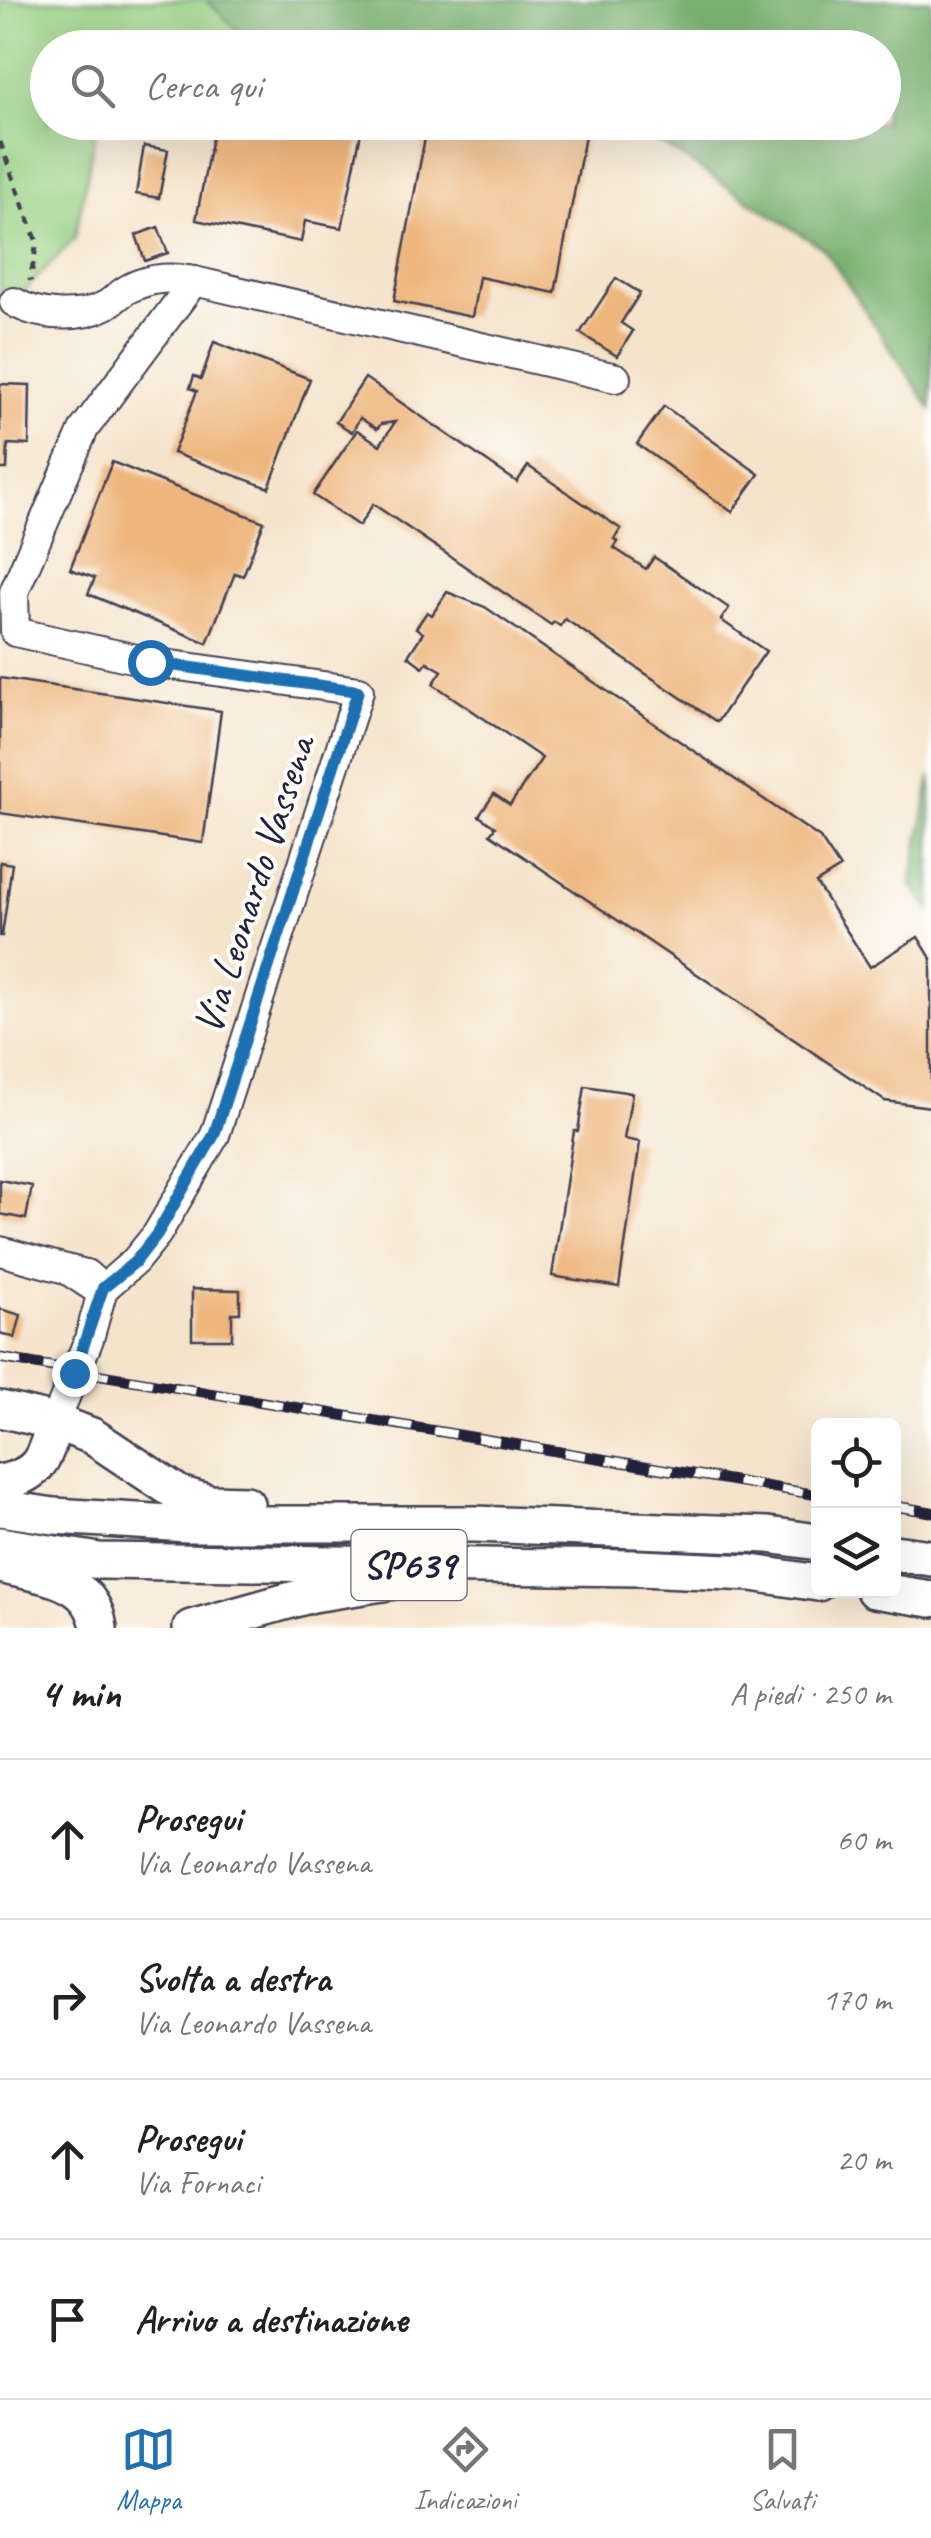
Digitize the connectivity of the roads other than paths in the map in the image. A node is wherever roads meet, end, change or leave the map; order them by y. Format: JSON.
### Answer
{"nodes":[{"id":1,"x":194,"y":280,"type":"junction"},
{"id":2,"x":19,"y":306,"type":"road end"},
{"id":3,"x":616,"y":378,"type":"dead end"},
{"id":4,"x":7,"y":631,"type":"edge"},
{"id":5,"x":0,"y":1252,"type":"edge"},
{"id":6,"x":103,"y":1288,"type":"junction"},
{"id":7,"x":0,"y":1409,"type":"edge"},
{"id":8,"x":55,"y":1422,"type":"junction"},
{"id":9,"x":0,"y":1482,"type":"edge"},
{"id":10,"x":0,"y":1508,"type":"edge"},
{"id":11,"x":475,"y":1524,"type":"junction"},
{"id":12,"x":811,"y":1541,"type":"edge"},
{"id":13,"x":0,"y":1545,"type":"edge"},
{"id":14,"x":901,"y":1554,"type":"edge"},
{"id":15,"x":931,"y":1558,"type":"edge"},
{"id":16,"x":0,"y":1565,"type":"edge"},
{"id":17,"x":468,"y":1566,"type":"junction"},
{"id":18,"x":811,"y":1582,"type":"edge"},
{"id":19,"x":901,"y":1594,"type":"edge"},
{"id":20,"x":931,"y":1598,"type":"edge"},
{"id":21,"x":99,"y":1628,"type":"edge"},
{"id":22,"x":191,"y":1628,"type":"edge"}],
"edges":[{"from":1,"to":2,"type":"street"},
{"from":1,"to":3,"type":"street"},
{"from":1,"to":4,"type":"street","name":"Via Leonardo Vassena"},
{"from":4,"to":6,"type":"street","name":"Via Leonardo Vassena"},
{"from":5,"to":6,"type":"street"},
{"from":6,"to":8,"type":"street"},
{"from":7,"to":8,"type":"main road"},
{"from":8,"to":9,"type":"main road"},
{"from":8,"to":11,"type":"main road"},
{"from":10,"to":11,"type":"main road","number":"SP639"},
{"from":11,"to":12,"type":"main road","number":"SP639"},
{"from":13,"to":17,"type":"main road","number":"SP639"},
{"from":14,"to":15,"type":"main road"},
{"from":16,"to":21,"type":"main road"},
{"from":17,"to":18,"type":"main road","number":"SP639"},
{"from":17,"to":22,"type":"main road"},
{"from":19,"to":20,"type":"main road"}]}
